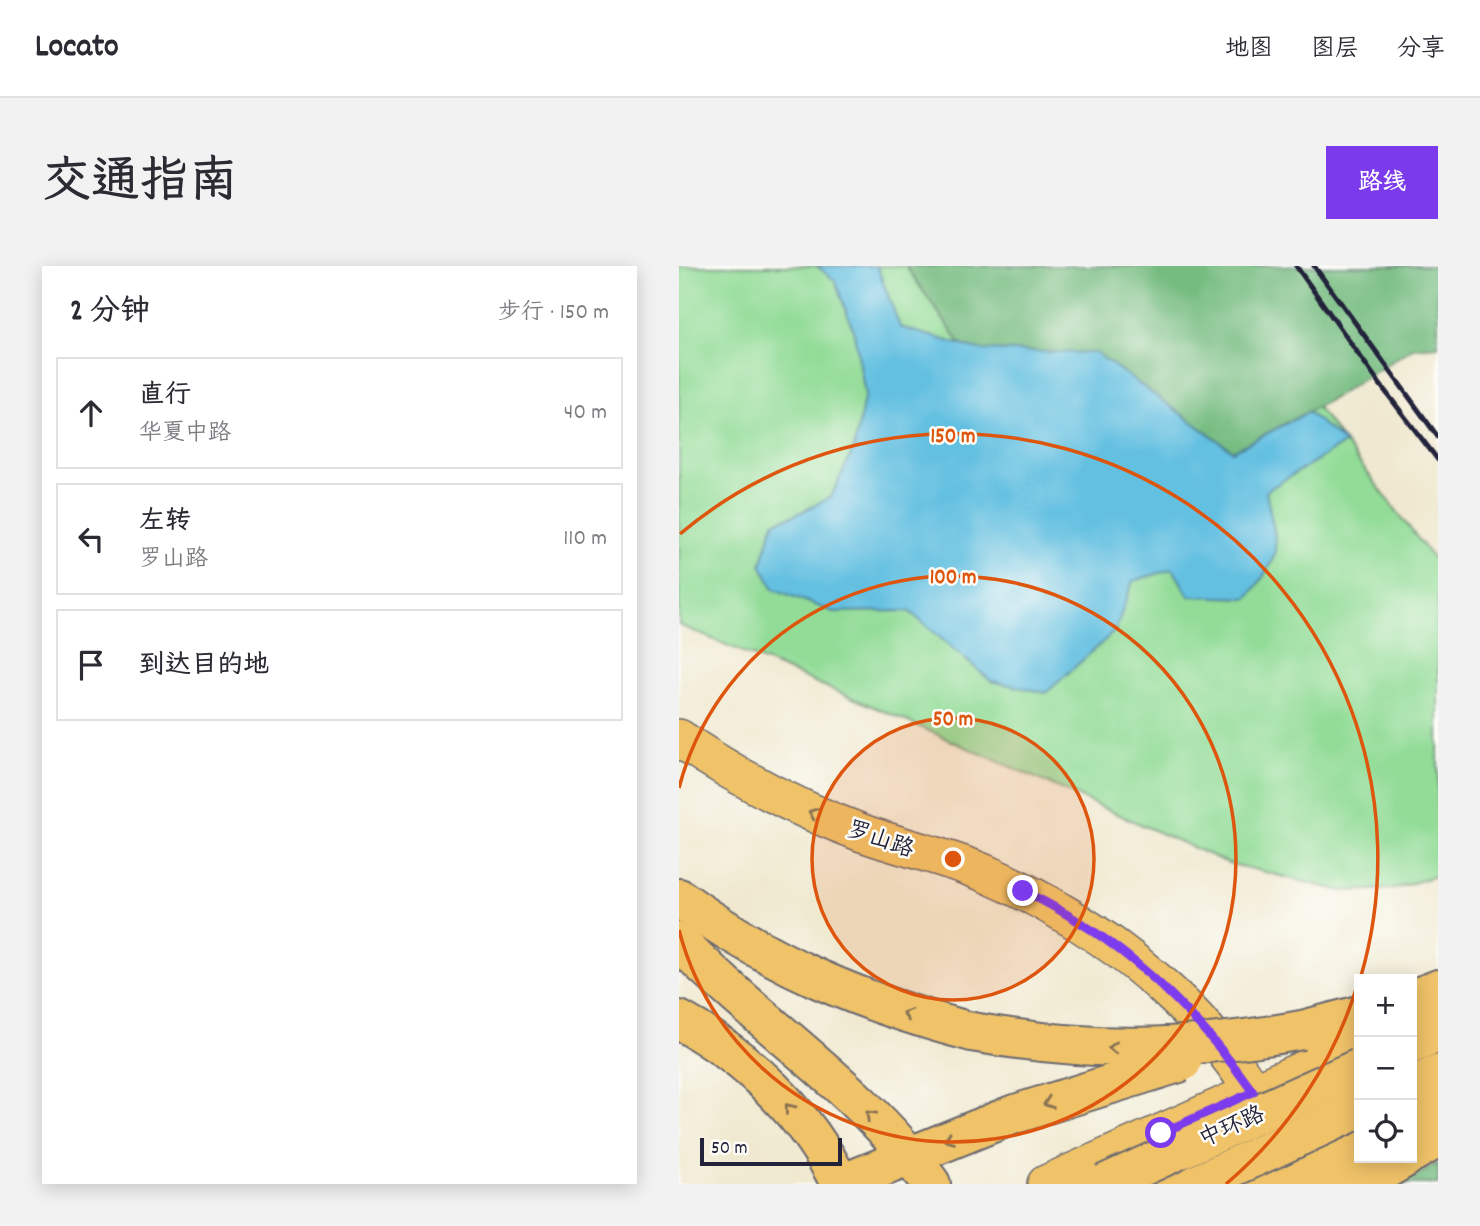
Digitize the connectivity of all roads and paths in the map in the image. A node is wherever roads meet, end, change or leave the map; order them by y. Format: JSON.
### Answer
{"nodes":[{"id":1,"x":679,"y":738,"type":"edge"},
{"id":2,"x":679,"y":898,"type":"edge"},
{"id":3,"x":679,"y":941,"type":"edge"},
{"id":4,"x":1438,"y":989,"type":"edge"},
{"id":5,"x":1417,"y":997,"type":"edge"},
{"id":6,"x":1438,"y":1009,"type":"edge"},
{"id":7,"x":1354,"y":1016,"type":"edge"},
{"id":8,"x":1417,"y":1019,"type":"edge"},
{"id":9,"x":679,"y":1020,"type":"edge"},
{"id":10,"x":1302,"y":1030,"type":"junction"},
{"id":11,"x":1438,"y":1032,"type":"edge"},
{"id":12,"x":1417,"y":1042,"type":"edge"},
{"id":13,"x":1354,"y":1047,"type":"edge"},
{"id":14,"x":1354,"y":1070,"type":"edge"},
{"id":15,"x":1438,"y":1074,"type":"edge"},
{"id":16,"x":1417,"y":1084,"type":"edge"},
{"id":17,"x":1253,"y":1092,"type":"junction"},
{"id":18,"x":1438,"y":1110,"type":"edge"},
{"id":19,"x":1354,"y":1112,"type":"edge"},
{"id":20,"x":1417,"y":1117,"type":"edge"},
{"id":21,"x":1438,"y":1117,"type":"edge"},
{"id":22,"x":1270,"y":1127,"type":"junction"},
{"id":23,"x":1417,"y":1128,"type":"edge"},
{"id":24,"x":1438,"y":1138,"type":"edge"},
{"id":25,"x":1354,"y":1140,"type":"edge"},
{"id":26,"x":1417,"y":1150,"type":"edge"},
{"id":27,"x":1354,"y":1161,"type":"edge"},
{"id":28,"x":1397,"y":1163,"type":"edge"},
{"id":29,"x":1300,"y":1178,"type":"edge"},
{"id":30,"x":841,"y":1184,"type":"edge"},
{"id":31,"x":931,"y":1184,"type":"edge"},
{"id":32,"x":1047,"y":1184,"type":"edge"},
{"id":33,"x":1104,"y":1184,"type":"edge"},
{"id":34,"x":1157,"y":1184,"type":"edge"},
{"id":35,"x":1197,"y":1184,"type":"edge"},
{"id":36,"x":1253,"y":1184,"type":"edge"},
{"id":37,"x":1361,"y":1184,"type":"edge"}],
"edges":[{"from":17,"to":1,"type":"main road","name":"罗山路","one_way":true},
{"from":10,"to":2,"type":"highway","one_way":true,"bridge":true},
{"from":31,"to":3,"type":"highway","one_way":true},
{"from":4,"to":5,"type":"highway"},
{"from":6,"to":8,"type":"main road"},
{"from":7,"to":10,"type":"highway"},
{"from":30,"to":9,"type":"highway","one_way":true},
{"from":10,"to":30,"type":"highway","one_way":true,"bridge":true},
{"from":11,"to":12,"type":"highway"},
{"from":13,"to":17,"type":"main road"},
{"from":14,"to":33,"type":"highway","name":"中环路","bridge":true},
{"from":15,"to":16,"type":"highway"},
{"from":17,"to":22,"type":"main road","name":"罗山路"},
{"from":17,"to":32,"type":"main road"},
{"from":18,"to":20,"type":"main road"},
{"from":19,"to":35,"type":"highway","name":"中环路","bridge":true},
{"from":21,"to":23,"type":"highway"},
{"from":22,"to":29,"type":"main road","name":"罗山路"},
{"from":22,"to":34,"type":"main road"},
{"from":24,"to":26,"type":"highway"},
{"from":25,"to":29,"type":"main road"},
{"from":27,"to":29,"type":"highway"},
{"from":28,"to":37,"type":"highway"},
{"from":29,"to":36,"type":"main road"}]}
